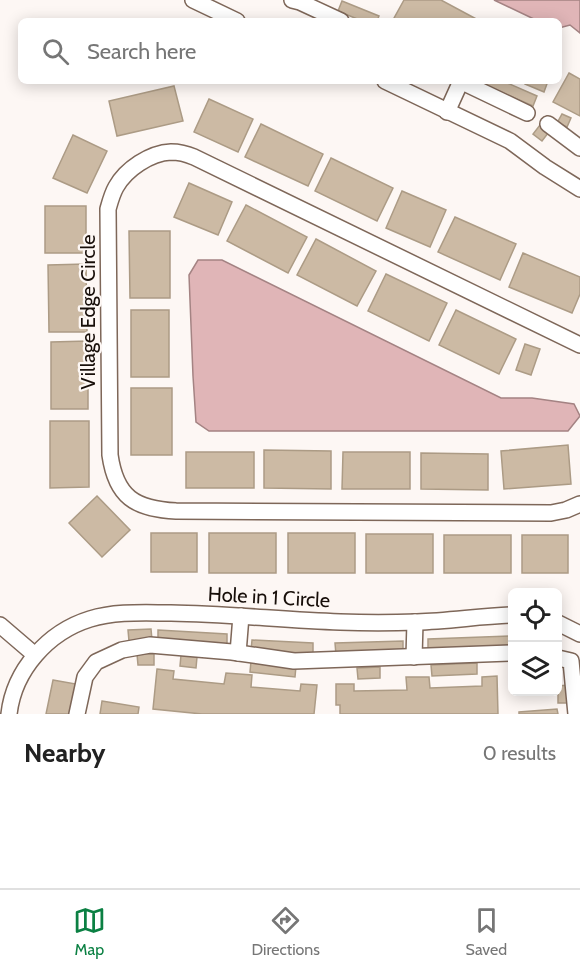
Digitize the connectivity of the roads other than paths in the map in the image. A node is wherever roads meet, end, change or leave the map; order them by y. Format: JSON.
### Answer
{"nodes":[{"id":1,"x":193,"y":0,"type":"edge"},
{"id":2,"x":292,"y":0,"type":"edge"},
{"id":3,"x":216,"y":6,"type":"edge"},
{"id":4,"x":233,"y":18,"type":"edge"},
{"id":5,"x":334,"y":18,"type":"edge"},
{"id":6,"x":391,"y":84,"type":"edge"},
{"id":7,"x":460,"y":84,"type":"edge"},
{"id":8,"x":467,"y":84,"type":"edge"},
{"id":9,"x":447,"y":112,"type":"junction"},
{"id":10,"x":527,"y":112,"type":"dead end"},
{"id":11,"x":548,"y":124,"type":"dead end"},
{"id":12,"x":580,"y":147,"type":"edge"},
{"id":13,"x":580,"y":189,"type":"edge"},
{"id":14,"x":580,"y":345,"type":"edge"},
{"id":15,"x":580,"y":504,"type":"edge"},
{"id":16,"x":508,"y":615,"type":"edge"},
{"id":17,"x":242,"y":616,"type":"junction"},
{"id":18,"x":415,"y":622,"type":"junction"},
{"id":19,"x":0,"y":625,"type":"edge"},
{"id":20,"x":562,"y":625,"type":"edge"},
{"id":21,"x":580,"y":634,"type":"edge"},
{"id":22,"x":238,"y":653,"type":"junction"},
{"id":23,"x":508,"y":654,"type":"edge"},
{"id":24,"x":35,"y":655,"type":"junction"},
{"id":25,"x":414,"y":657,"type":"junction"},
{"id":26,"x":562,"y":659,"type":"edge"},
{"id":27,"x":9,"y":714,"type":"edge"},
{"id":28,"x":77,"y":714,"type":"edge"},
{"id":29,"x":576,"y":714,"type":"edge"}],
"edges":[{"from":1,"to":3,"type":"street"},
{"from":2,"to":5,"type":"street"},
{"from":3,"to":4,"type":"street"},
{"from":6,"to":9,"type":"street"},
{"from":7,"to":9,"type":"street"},
{"from":8,"to":10,"type":"street"},
{"from":9,"to":13,"type":"street"},
{"from":11,"to":12,"type":"street"},
{"from":14,"to":15,"type":"street","name":"Village Edge Circle"},
{"from":16,"to":18,"type":"street","name":"Hole in 1 Circle"},
{"from":17,"to":18,"type":"street","name":"Hole in 1 Circle"},
{"from":17,"to":22,"type":"street"},
{"from":17,"to":24,"type":"street","name":"Hole in 1 Circle"},
{"from":18,"to":25,"type":"street"},
{"from":19,"to":24,"type":"street"},
{"from":20,"to":21,"type":"street"},
{"from":22,"to":25,"type":"street"},
{"from":22,"to":28,"type":"street"},
{"from":23,"to":25,"type":"street"},
{"from":24,"to":27,"type":"street","name":"Hole in 1 Circle"},
{"from":26,"to":29,"type":"street"}]}
